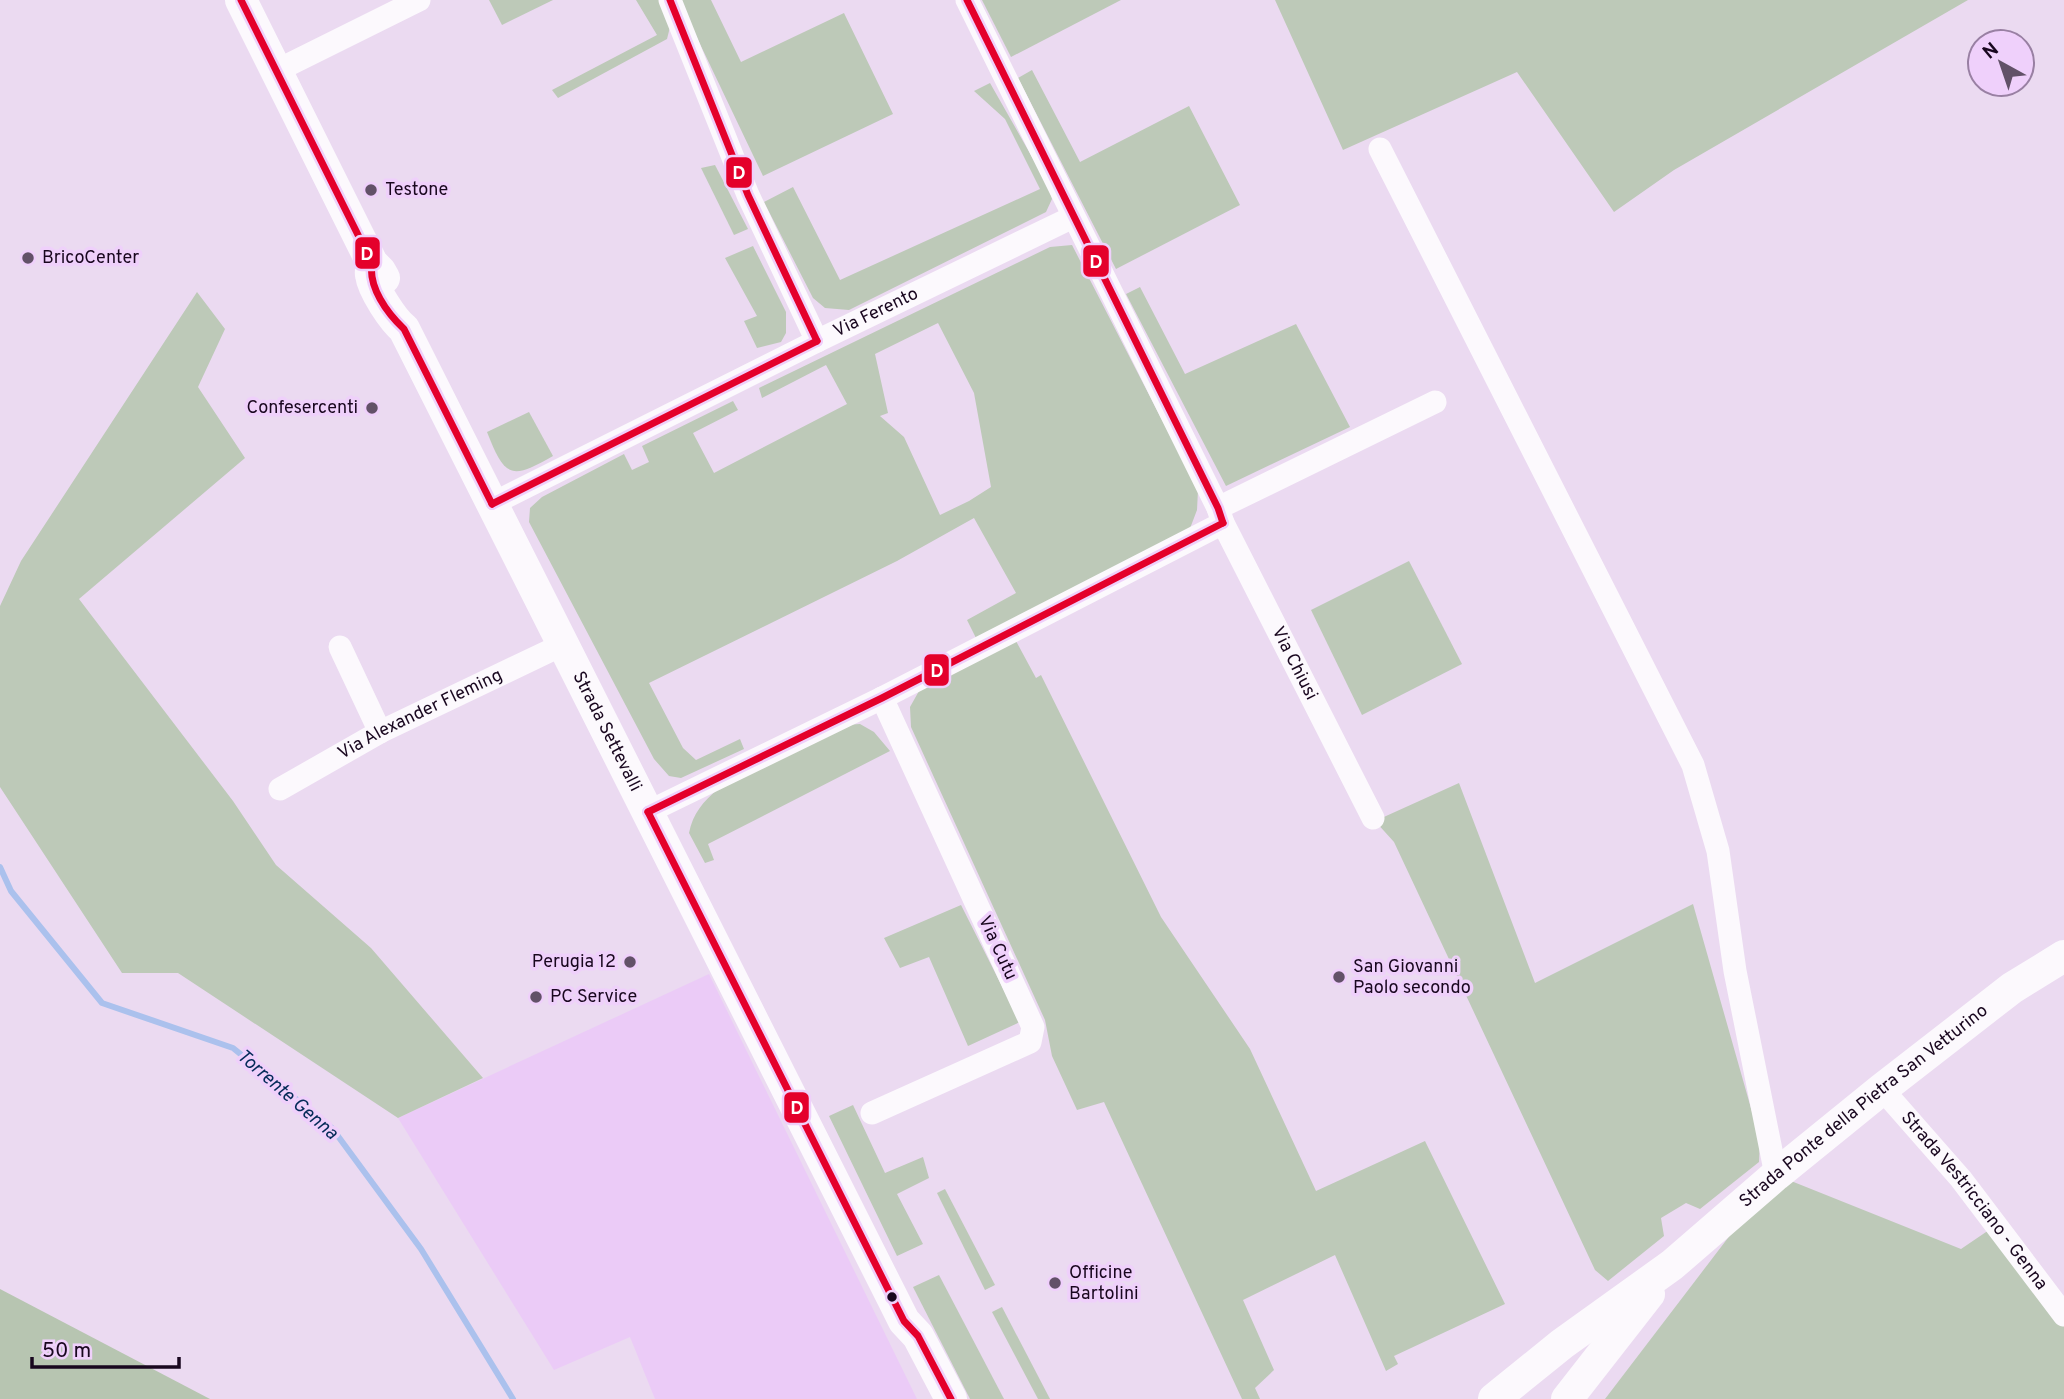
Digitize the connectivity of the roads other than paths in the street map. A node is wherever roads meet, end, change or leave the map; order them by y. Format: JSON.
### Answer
{"nodes":[{"id":1,"x":241,"y":0,"type":"edge"},
{"id":2,"x":419,"y":0,"type":"edge"},
{"id":3,"x":670,"y":0,"type":"edge"},
{"id":4,"x":967,"y":0,"type":"edge"},
{"id":5,"x":276,"y":71,"type":"junction"},
{"id":6,"x":1380,"y":149,"type":"dead end"},
{"id":7,"x":1073,"y":217,"type":"junction"},
{"id":8,"x":817,"y":341,"type":"junction"},
{"id":9,"x":1435,"y":402,"type":"dead end"},
{"id":10,"x":492,"y":504,"type":"junction"},
{"id":11,"x":1221,"y":516,"type":"junction"},
{"id":12,"x":564,"y":644,"type":"junction"},
{"id":13,"x":340,"y":647,"type":"dead end"},
{"id":14,"x":882,"y":698,"type":"junction"},
{"id":15,"x":380,"y":732,"type":"junction"},
{"id":16,"x":281,"y":789,"type":"dead end"},
{"id":17,"x":648,"y":812,"type":"junction"},
{"id":18,"x":1373,"y":818,"type":"dead end"},
{"id":19,"x":2064,"y":956,"type":"edge"},
{"id":20,"x":1882,"y":1089,"type":"junction"},
{"id":21,"x":872,"y":1113,"type":"dead end"},
{"id":22,"x":1776,"y":1175,"type":"junction"},
{"id":23,"x":1672,"y":1265,"type":"junction"},
{"id":24,"x":2064,"y":1315,"type":"edge"},
{"id":25,"x":904,"y":1321,"type":"junction"},
{"id":26,"x":935,"y":1399,"type":"edge"},
{"id":27,"x":951,"y":1399,"type":"edge"},
{"id":28,"x":1494,"y":1399,"type":"edge"},
{"id":29,"x":1567,"y":1399,"type":"edge"}],
"edges":[{"from":1,"to":5,"type":"main road","name":"Strada Settevalli"},
{"from":2,"to":5,"type":"street"},
{"from":3,"to":8,"type":"street"},
{"from":4,"to":7,"type":"street","name":"Via Chiusi"},
{"from":5,"to":10,"type":"main road","name":"Strada Settevalli"},
{"from":6,"to":22,"type":"street"},
{"from":7,"to":8,"type":"street","name":"Via Ferento"},
{"from":7,"to":11,"type":"street","name":"Via Chiusi"},
{"from":8,"to":10,"type":"street","name":"Via Ferento"},
{"from":9,"to":11,"type":"street"},
{"from":10,"to":12,"type":"main road","name":"Strada Settevalli"},
{"from":11,"to":14,"type":"street"},
{"from":11,"to":18,"type":"street","name":"Via Chiusi"},
{"from":12,"to":15,"type":"street","name":"Via Alexander Fleming"},
{"from":12,"to":17,"type":"main road","name":"Strada Settevalli"},
{"from":13,"to":15,"type":"street"},
{"from":14,"to":17,"type":"street"},
{"from":14,"to":21,"type":"street","name":"Via Cutu"},
{"from":15,"to":16,"type":"street","name":"Via Alexander Fleming"},
{"from":17,"to":25,"type":"main road","name":"Strada Settevalli"},
{"from":19,"to":20,"type":"main road","name":"Strada Ponte della Pietra San Vetturino"},
{"from":20,"to":22,"type":"main road","name":"Strada Ponte della Pietra San Vetturino"},
{"from":20,"to":24,"type":"street","name":"Strada Vestricciano - Genna"},
{"from":22,"to":23,"type":"main road","name":"Strada Ponte della Pietra San Vetturino"},
{"from":23,"to":28,"type":"main road","name":"Strada Ponte della Pietra San Vetturino"},
{"from":23,"to":29,"type":"main road","name":"Strada Ponte della Pietra San Vetturino"},
{"from":25,"to":26,"type":"main road","name":"Strada Settevalli"},
{"from":25,"to":27,"type":"main road","name":"Strada Settevalli"}]}
